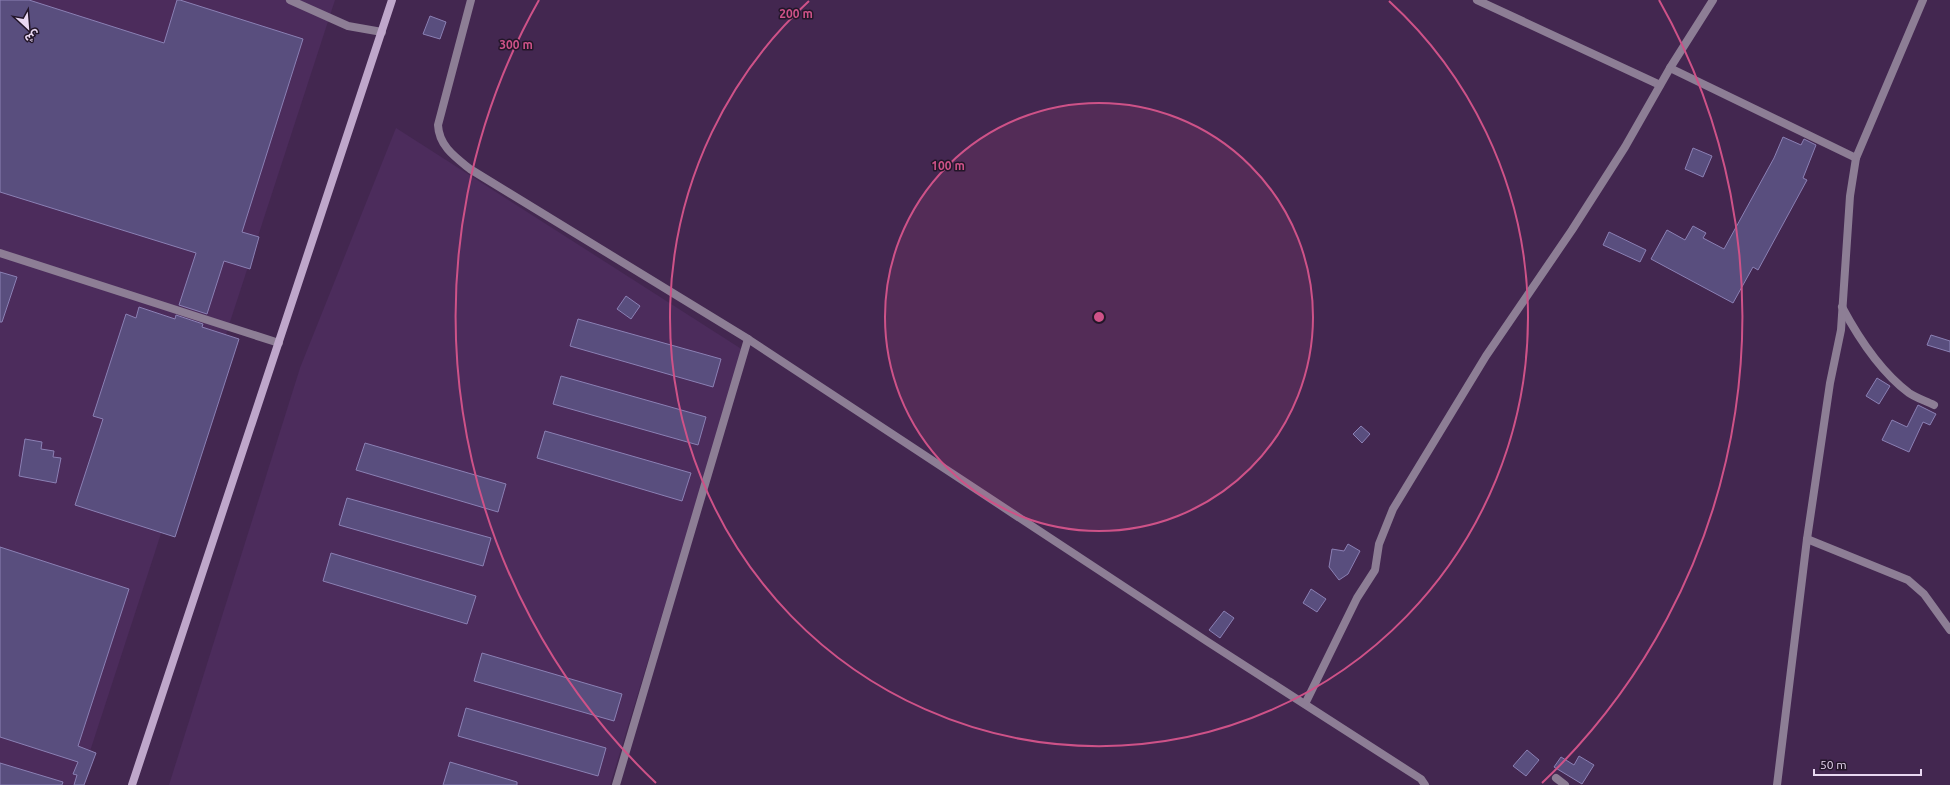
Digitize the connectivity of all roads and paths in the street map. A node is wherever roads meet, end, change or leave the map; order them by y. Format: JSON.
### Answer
{"nodes":[{"id":1,"x":290,"y":0,"type":"edge"},
{"id":2,"x":392,"y":0,"type":"edge"},
{"id":3,"x":471,"y":0,"type":"edge"},
{"id":4,"x":1477,"y":0,"type":"edge"},
{"id":5,"x":1713,"y":0,"type":"edge"},
{"id":6,"x":1923,"y":0,"type":"edge"},
{"id":7,"x":382,"y":32,"type":"junction"},
{"id":8,"x":1670,"y":68,"type":"junction"},
{"id":9,"x":1660,"y":85,"type":"junction"},
{"id":10,"x":1856,"y":158,"type":"junction"},
{"id":11,"x":0,"y":253,"type":"edge"},
{"id":12,"x":1842,"y":308,"type":"junction"},
{"id":13,"x":748,"y":339,"type":"junction"},
{"id":14,"x":279,"y":343,"type":"junction"},
{"id":15,"x":1934,"y":405,"type":"dead end"},
{"id":16,"x":1807,"y":539,"type":"junction"},
{"id":17,"x":1950,"y":630,"type":"edge"},
{"id":18,"x":1305,"y":704,"type":"junction"},
{"id":19,"x":1556,"y":778,"type":"dead end"},
{"id":20,"x":132,"y":785,"type":"edge"},
{"id":21,"x":616,"y":785,"type":"edge"},
{"id":22,"x":1425,"y":785,"type":"edge"},
{"id":23,"x":1565,"y":785,"type":"edge"},
{"id":24,"x":1777,"y":785,"type":"edge"}],
"edges":[{"from":1,"to":7,"type":"street"},
{"from":2,"to":7,"type":"street"},
{"from":3,"to":13,"type":"street"},
{"from":4,"to":9,"type":"street"},
{"from":5,"to":8,"type":"street"},
{"from":6,"to":10,"type":"street"},
{"from":7,"to":14,"type":"street"},
{"from":8,"to":9,"type":"street"},
{"from":8,"to":10,"type":"street"},
{"from":9,"to":18,"type":"street"},
{"from":10,"to":12,"type":"street"},
{"from":11,"to":14,"type":"street"},
{"from":12,"to":15,"type":"street"},
{"from":12,"to":16,"type":"street"},
{"from":13,"to":18,"type":"street"},
{"from":13,"to":21,"type":"street"},
{"from":14,"to":20,"type":"street"},
{"from":16,"to":17,"type":"street"},
{"from":16,"to":24,"type":"street"},
{"from":18,"to":22,"type":"street"},
{"from":19,"to":23,"type":"street"}]}
